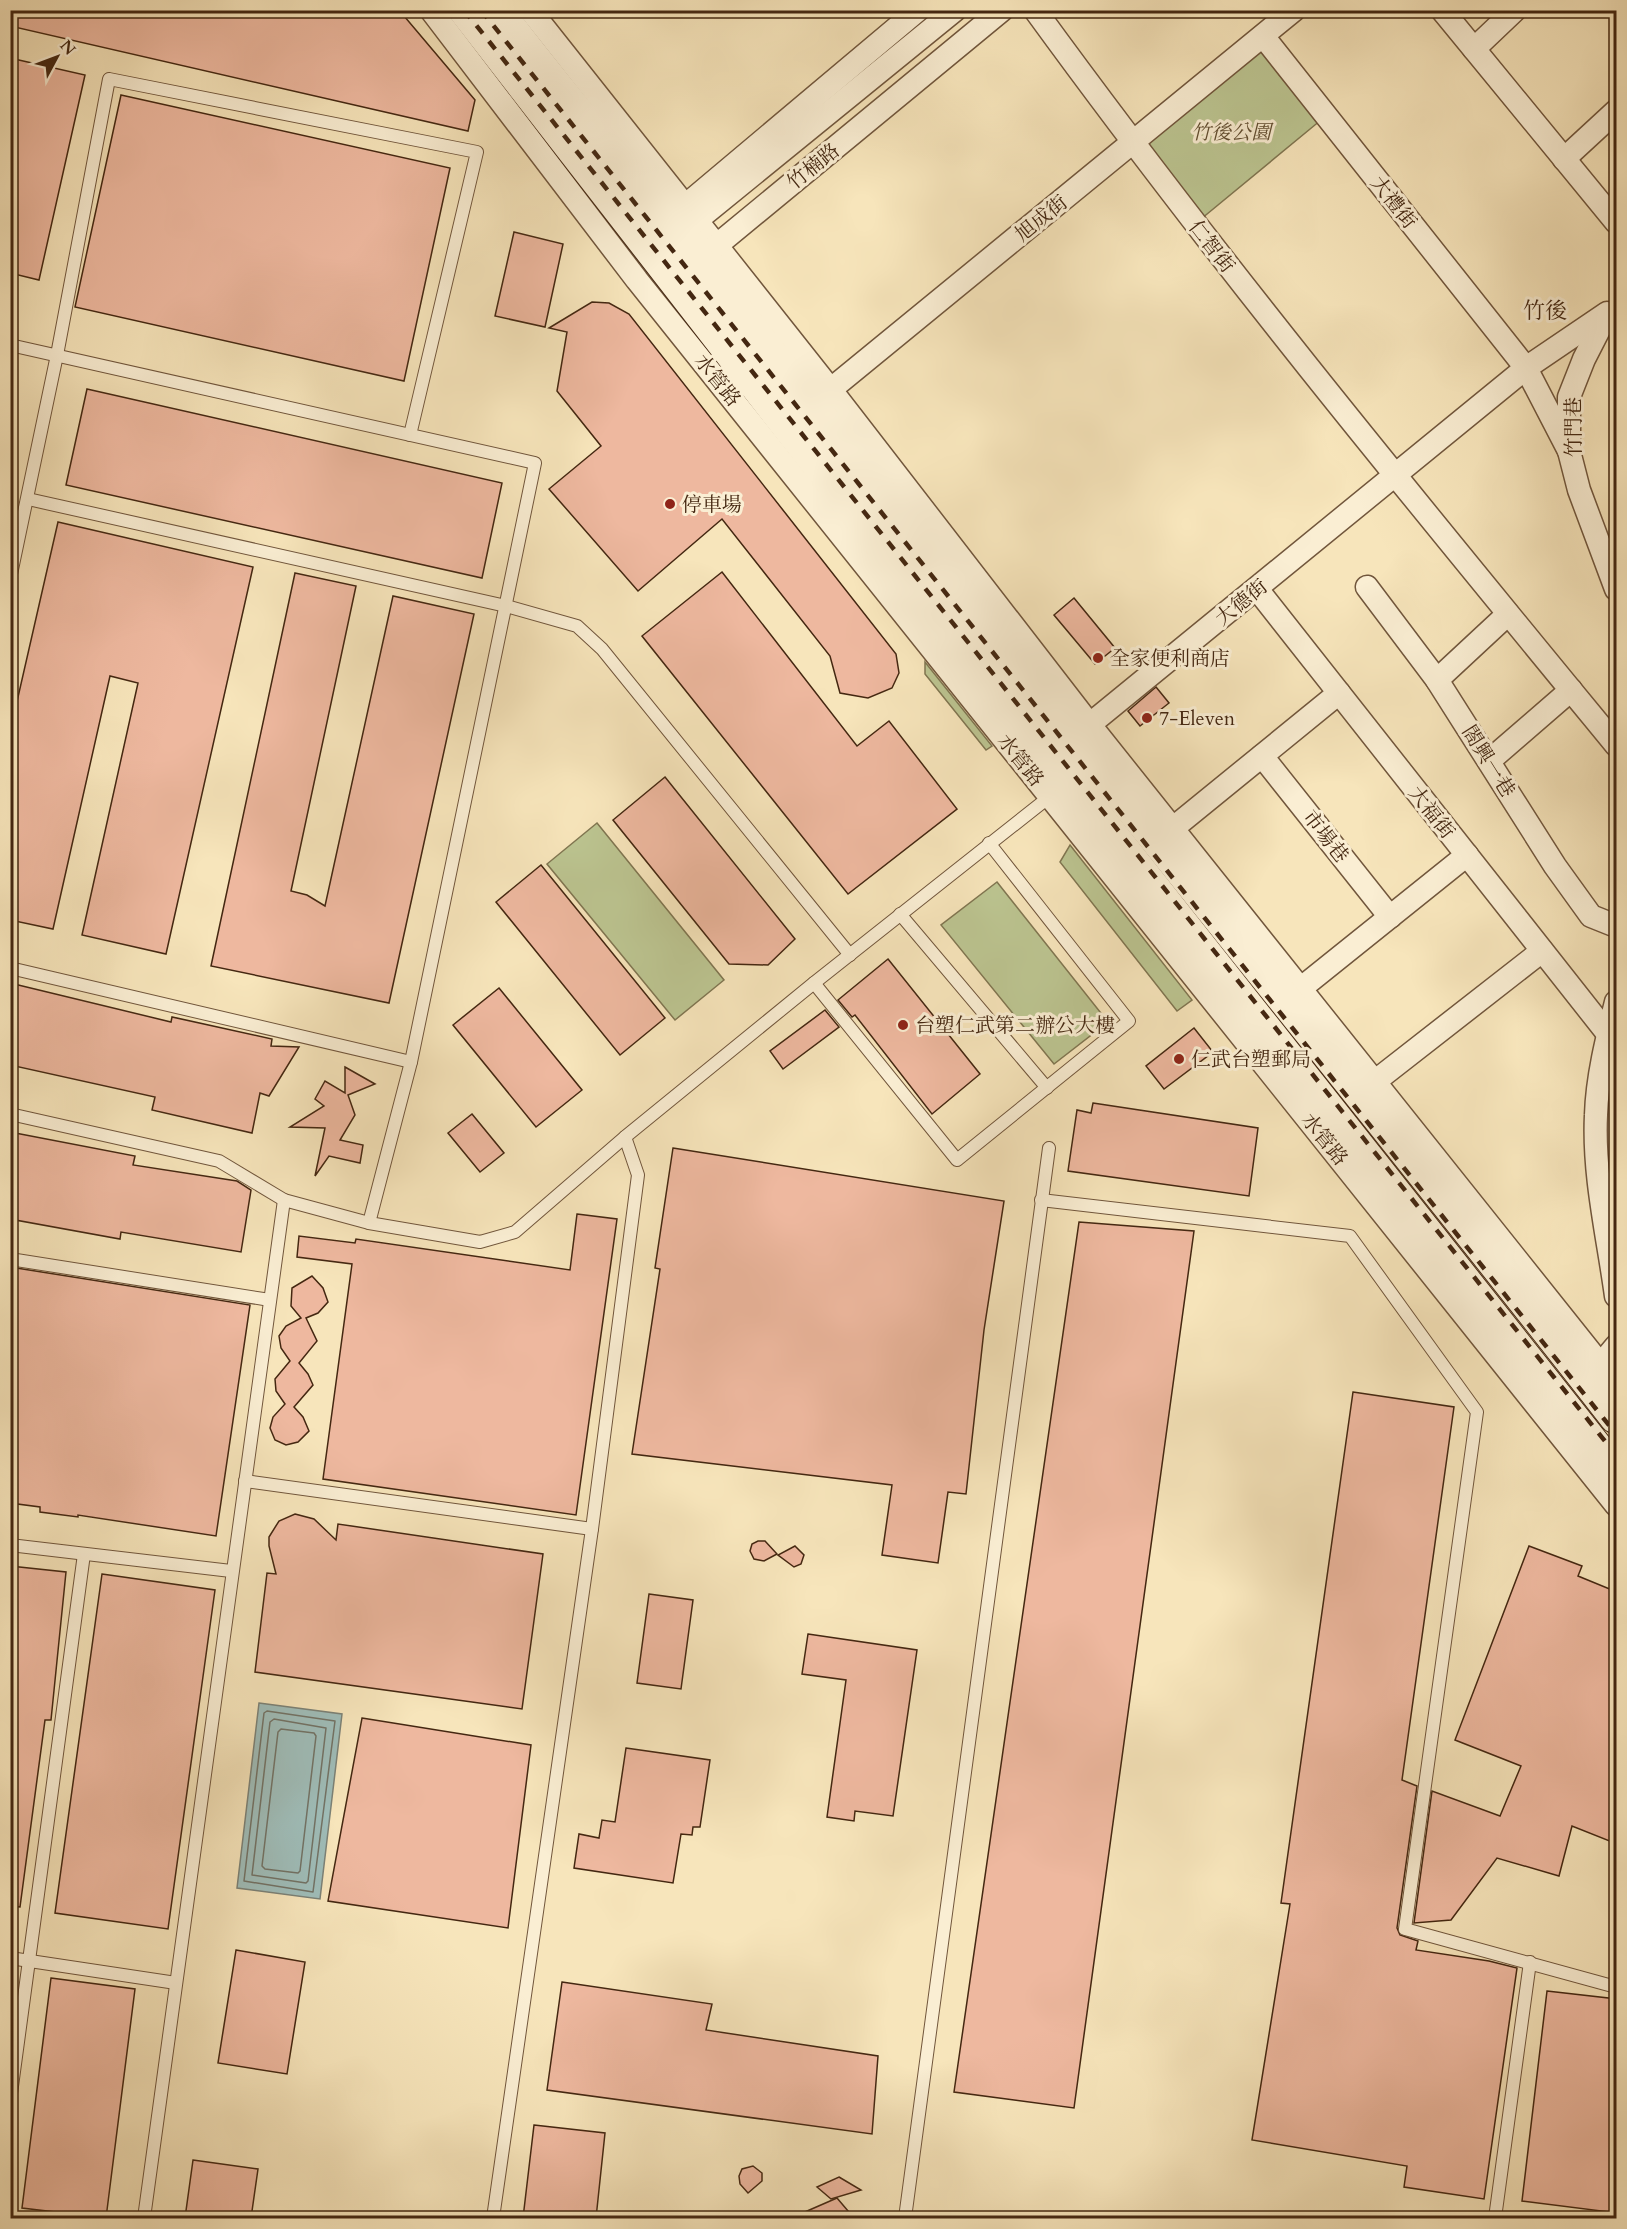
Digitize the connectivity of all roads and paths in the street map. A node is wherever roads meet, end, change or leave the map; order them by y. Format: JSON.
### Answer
{"nodes":[{"id":1,"x":431,"y":10,"type":"edge"},
{"id":2,"x":465,"y":10,"type":"edge"},
{"id":3,"x":955,"y":10,"type":"edge"},
{"id":4,"x":1002,"y":10,"type":"edge"},
{"id":5,"x":1035,"y":10,"type":"edge"},
{"id":6,"x":1294,"y":10,"type":"edge"},
{"id":7,"x":1442,"y":10,"type":"edge"},
{"id":8,"x":1515,"y":10,"type":"edge"},
{"id":9,"x":907,"y":13,"type":"edge"},
{"id":10,"x":525,"y":17,"type":"edge"},
{"id":11,"x":927,"y":35,"type":"junction"},
{"id":12,"x":1263,"y":36,"type":"junction"},
{"id":13,"x":1474,"y":49,"type":"junction"},
{"id":14,"x":951,"y":53,"type":"junction"},
{"id":15,"x":1617,"y":111,"type":"edge"},
{"id":16,"x":1132,"y":143,"type":"junction"},
{"id":17,"x":1564,"y":159,"type":"junction"},
{"id":18,"x":1617,"y":222,"type":"edge"},
{"id":19,"x":677,"y":244,"type":"junction"},
{"id":20,"x":1612,"y":309,"type":"edge"},
{"id":21,"x":10,"y":345,"type":"edge"},
{"id":22,"x":57,"y":355,"type":"junction"},
{"id":23,"x":1526,"y":368,"type":"junction"},
{"id":24,"x":809,"y":407,"type":"junction"},
{"id":25,"x":410,"y":435,"type":"junction"},
{"id":26,"x":1569,"y":451,"type":"junction"},
{"id":27,"x":1395,"y":477,"type":"junction"},
{"id":28,"x":28,"y":498,"type":"junction"},
{"id":29,"x":10,"y":579,"type":"edge"},
{"id":30,"x":1615,"y":583,"type":"edge"},
{"id":31,"x":1367,"y":587,"type":"dead end"},
{"id":32,"x":1257,"y":589,"type":"junction"},
{"id":33,"x":506,"y":606,"type":"junction"},
{"id":34,"x":1508,"y":614,"type":"junction"},
{"id":35,"x":1437,"y":680,"type":"junction"},
{"id":36,"x":1571,"y":690,"type":"junction"},
{"id":37,"x":1339,"y":693,"type":"junction"},
{"id":38,"x":1617,"y":746,"type":"edge"},
{"id":39,"x":1262,"y":756,"type":"junction"},
{"id":40,"x":1061,"y":761,"type":"junction"},
{"id":41,"x":1489,"y":761,"type":"junction"},
{"id":42,"x":1172,"y":828,"type":"junction"},
{"id":43,"x":988,"y":843,"type":"junction"},
{"id":44,"x":1467,"y":855,"type":"junction"},
{"id":45,"x":900,"y":914,"type":"junction"},
{"id":46,"x":1390,"y":917,"type":"junction"},
{"id":47,"x":1617,"y":926,"type":"edge"},
{"id":48,"x":1542,"y":951,"type":"junction"},
{"id":49,"x":850,"y":955,"type":"junction"},
{"id":50,"x":10,"y":968,"type":"edge"},
{"id":51,"x":814,"y":983,"type":"junction"},
{"id":52,"x":1300,"y":989,"type":"junction"},
{"id":53,"x":1617,"y":1002,"type":"edge"},
{"id":54,"x":1612,"y":1035,"type":"edge"},
{"id":55,"x":411,"y":1062,"type":"junction"},
{"id":56,"x":1047,"y":1088,"type":"junction"},
{"id":57,"x":1367,"y":1088,"type":"junction"},
{"id":58,"x":10,"y":1114,"type":"edge"},
{"id":59,"x":625,"y":1137,"type":"junction"},
{"id":60,"x":1049,"y":1148,"type":"dead end"},
{"id":61,"x":284,"y":1200,"type":"junction"},
{"id":62,"x":1041,"y":1200,"type":"junction"},
{"id":63,"x":369,"y":1223,"type":"junction"},
{"id":64,"x":10,"y":1259,"type":"edge"},
{"id":65,"x":1617,"y":1296,"type":"edge"},
{"id":66,"x":270,"y":1300,"type":"junction"},
{"id":67,"x":1617,"y":1346,"type":"edge"},
{"id":68,"x":1600,"y":1364,"type":"junction"},
{"id":69,"x":1613,"y":1399,"type":"edge"},
{"id":70,"x":1577,"y":1440,"type":"junction"},
{"id":71,"x":1617,"y":1473,"type":"edge"},
{"id":72,"x":245,"y":1480,"type":"junction"},
{"id":73,"x":1617,"y":1505,"type":"edge"},
{"id":74,"x":592,"y":1529,"type":"junction"},
{"id":75,"x":10,"y":1545,"type":"edge"},
{"id":76,"x":84,"y":1554,"type":"junction"},
{"id":77,"x":231,"y":1571,"type":"junction"},
{"id":78,"x":10,"y":1958,"type":"edge"},
{"id":79,"x":29,"y":1961,"type":"junction"},
{"id":80,"x":1530,"y":1962,"type":"junction"},
{"id":81,"x":176,"y":1983,"type":"junction"},
{"id":82,"x":1617,"y":1987,"type":"edge"},
{"id":83,"x":10,"y":2101,"type":"edge"},
{"id":84,"x":144,"y":2218,"type":"edge"},
{"id":85,"x":493,"y":2218,"type":"edge"},
{"id":86,"x":905,"y":2218,"type":"edge"},
{"id":87,"x":1495,"y":2218,"type":"edge"}],
"edges":[{"from":1,"to":19,"type":"street","name":"水管路"},
{"from":2,"to":19,"type":"street","name":"水管路"},
{"from":3,"to":11,"type":"street","name":"竹楠路"},
{"from":4,"to":14,"type":"street","name":"竹楠路"},
{"from":5,"to":16,"type":"street","name":"仁智街"},
{"from":6,"to":12,"type":"street","name":"旭成街"},
{"from":7,"to":13,"type":"street"},
{"from":8,"to":13,"type":"street"},
{"from":9,"to":11,"type":"street"},
{"from":9,"to":19,"type":"street"},
{"from":10,"to":19,"type":"street","name":"水管路"},
{"from":11,"to":14,"type":"street"},
{"from":11,"to":19,"type":"street","name":"竹楠路"},
{"from":12,"to":16,"type":"street","name":"旭成街"},
{"from":12,"to":23,"type":"street","name":"大禮街"},
{"from":13,"to":17,"type":"street"},
{"from":14,"to":19,"type":"street","name":"竹楠路"},
{"from":15,"to":17,"type":"street"},
{"from":16,"to":24,"type":"street","name":"旭成街"},
{"from":16,"to":27,"type":"street","name":"仁智街"},
{"from":17,"to":18,"type":"street"},
{"from":19,"to":24,"type":"street","name":"水管路"},
{"from":19,"to":40,"type":"street","name":"水管路"},
{"from":20,"to":23,"type":"street","name":"大德街"},
{"from":20,"to":26,"type":"street","name":"竹門巷"},
{"from":21,"to":22,"type":"lane"},
{"from":22,"to":25,"type":"lane"},
{"from":22,"to":25,"type":"lane"},
{"from":22,"to":28,"type":"lane"},
{"from":23,"to":26,"type":"street","name":"大禮街"},
{"from":23,"to":27,"type":"street","name":"大德街"},
{"from":24,"to":40,"type":"street","name":"水管路"},
{"from":25,"to":33,"type":"lane"},
{"from":26,"to":30,"type":"street","name":"竹門巷"},
{"from":27,"to":32,"type":"street","name":"大德街"},
{"from":27,"to":34,"type":"street"},
{"from":28,"to":29,"type":"lane"},
{"from":28,"to":33,"type":"lane"},
{"from":31,"to":35,"type":"street","name":"閤興一巷"},
{"from":32,"to":37,"type":"street","name":"大福街"},
{"from":32,"to":40,"type":"street","name":"大德街"},
{"from":33,"to":49,"type":"lane"},
{"from":33,"to":55,"type":"lane"},
{"from":34,"to":35,"type":"street"},
{"from":34,"to":36,"type":"street"},
{"from":35,"to":41,"type":"street","name":"閤興一巷"},
{"from":36,"to":38,"type":"street"},
{"from":36,"to":41,"type":"street"},
{"from":37,"to":39,"type":"street"},
{"from":37,"to":44,"type":"street","name":"大福街"},
{"from":39,"to":42,"type":"street"},
{"from":39,"to":46,"type":"street","name":"市場巷"},
{"from":40,"to":42,"type":"street","name":"水管路"},
{"from":40,"to":43,"type":"lane"},
{"from":40,"to":57,"type":"street","name":"水管路"},
{"from":40,"to":70,"type":"street","name":"水管路"},
{"from":41,"to":47,"type":"street","name":"閤興一巷"},
{"from":42,"to":52,"type":"street","name":"水管路"},
{"from":43,"to":45,"type":"lane"},
{"from":43,"to":56,"type":"lane"},
{"from":44,"to":46,"type":"street"},
{"from":44,"to":48,"type":"street","name":"大福街"},
{"from":45,"to":49,"type":"lane"},
{"from":45,"to":56,"type":"lane"},
{"from":46,"to":52,"type":"street"},
{"from":48,"to":54,"type":"street","name":"大福街"},
{"from":48,"to":57,"type":"street"},
{"from":49,"to":51,"type":"lane"},
{"from":50,"to":55,"type":"lane"},
{"from":51,"to":56,"type":"lane"},
{"from":51,"to":59,"type":"lane"},
{"from":52,"to":57,"type":"street","name":"水管路"},
{"from":53,"to":54,"type":"street"},
{"from":54,"to":65,"type":"street"},
{"from":55,"to":63,"type":"lane"},
{"from":57,"to":68,"type":"street","name":"水管路"},
{"from":57,"to":69,"type":"street","name":"水管路"},
{"from":58,"to":61,"type":"lane"},
{"from":59,"to":63,"type":"lane"},
{"from":59,"to":74,"type":"lane"},
{"from":60,"to":62,"type":"lane"},
{"from":61,"to":63,"type":"lane"},
{"from":61,"to":66,"type":"lane"},
{"from":62,"to":80,"type":"lane"},
{"from":62,"to":86,"type":"lane"},
{"from":64,"to":66,"type":"lane"},
{"from":66,"to":72,"type":"lane"},
{"from":67,"to":68,"type":"street"},
{"from":68,"to":69,"type":"street"},
{"from":69,"to":70,"type":"street"},
{"from":70,"to":71,"type":"street","name":"水管路"},
{"from":70,"to":73,"type":"street","name":"水管路"},
{"from":72,"to":74,"type":"lane"},
{"from":72,"to":77,"type":"lane"},
{"from":74,"to":85,"type":"lane"},
{"from":75,"to":76,"type":"lane"},
{"from":76,"to":77,"type":"lane"},
{"from":76,"to":79,"type":"lane"},
{"from":77,"to":81,"type":"lane"},
{"from":78,"to":79,"type":"lane"},
{"from":79,"to":81,"type":"lane"},
{"from":79,"to":83,"type":"lane"},
{"from":80,"to":82,"type":"lane"},
{"from":80,"to":87,"type":"lane"},
{"from":81,"to":84,"type":"lane"}]}
